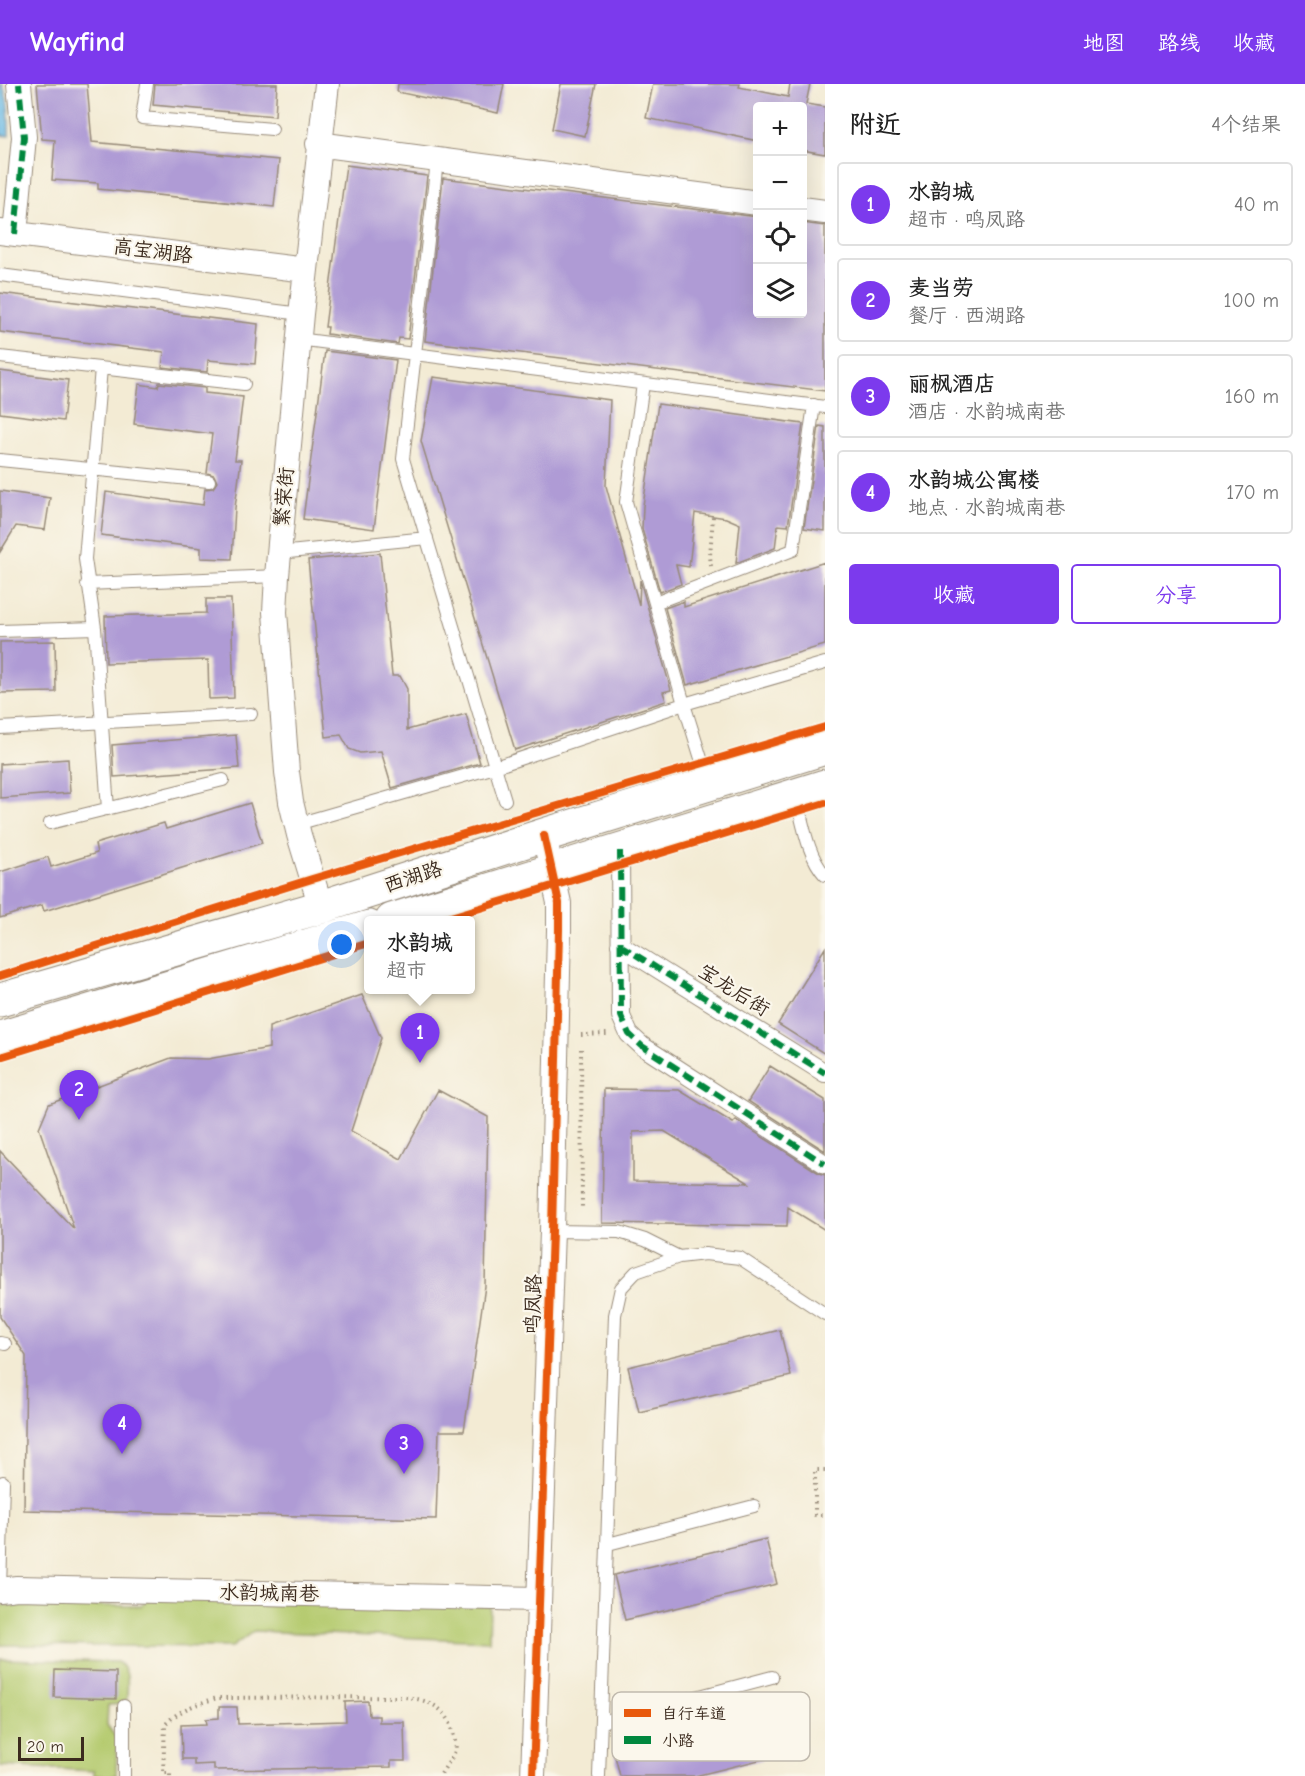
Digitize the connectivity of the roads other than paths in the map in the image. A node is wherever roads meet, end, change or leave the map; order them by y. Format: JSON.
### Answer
{"nodes":[{"id":1,"x":19,"y":84,"type":"edge"},
{"id":2,"x":147,"y":84,"type":"edge"},
{"id":3,"x":327,"y":84,"type":"edge"},
{"id":4,"x":272,"y":129,"type":"dead end"},
{"id":5,"x":318,"y":144,"type":"junction"},
{"id":6,"x":437,"y":161,"type":"junction"},
{"id":7,"x":753,"y":202,"type":"edge"},
{"id":8,"x":807,"y":210,"type":"edge"},
{"id":9,"x":825,"y":212,"type":"edge"},
{"id":10,"x":7,"y":233,"type":"edge"},
{"id":11,"x":306,"y":270,"type":"junction"},
{"id":12,"x":0,"y":276,"type":"edge"},
{"id":13,"x":301,"y":314,"type":"junction"},
{"id":14,"x":298,"y":339,"type":"junction"},
{"id":15,"x":416,"y":355,"type":"junction"},
{"id":16,"x":0,"y":357,"type":"edge"},
{"id":17,"x":101,"y":368,"type":"junction"},
{"id":18,"x":244,"y":384,"type":"dead end"},
{"id":19,"x":643,"y":384,"type":"junction"},
{"id":20,"x":819,"y":406,"type":"edge"},
{"id":21,"x":0,"y":460,"type":"edge"},
{"id":22,"x":92,"y":469,"type":"junction"},
{"id":23,"x":209,"y":481,"type":"dead end"},
{"id":24,"x":427,"y":538,"type":"junction"},
{"id":25,"x":278,"y":565,"type":"junction"},
{"id":26,"x":87,"y":584,"type":"junction"},
{"id":27,"x":655,"y":603,"type":"junction"},
{"id":28,"x":95,"y":628,"type":"junction"},
{"id":29,"x":0,"y":631,"type":"edge"},
{"id":30,"x":825,"y":663,"type":"edge"},
{"id":31,"x":684,"y":704,"type":"junction"},
{"id":32,"x":250,"y":714,"type":"dead end"},
{"id":33,"x":102,"y":722,"type":"junction"},
{"id":34,"x":0,"y":728,"type":"edge"},
{"id":35,"x":825,"y":748,"type":"edge"},
{"id":36,"x":495,"y":767,"type":"junction"},
{"id":37,"x":223,"y":780,"type":"dead end"},
{"id":38,"x":709,"y":784,"type":"junction"},
{"id":39,"x":811,"y":791,"type":"edge"},
{"id":40,"x":505,"y":800,"type":"dead end"},
{"id":41,"x":108,"y":809,"type":"junction"},
{"id":42,"x":50,"y":824,"type":"dead end"},
{"id":43,"x":297,"y":824,"type":"junction"},
{"id":44,"x":544,"y":835,"type":"junction"},
{"id":45,"x":620,"y":851,"type":"junction"},
{"id":46,"x":552,"y":872,"type":"junction"},
{"id":47,"x":825,"y":875,"type":"edge"},
{"id":48,"x":321,"y":907,"type":"junction"},
{"id":49,"x":408,"y":916,"type":"edge"},
{"id":50,"x":364,"y":929,"type":"edge"},
{"id":51,"x":620,"y":945,"type":"junction"},
{"id":52,"x":0,"y":1000,"type":"edge"},
{"id":53,"x":0,"y":1038,"type":"edge"},
{"id":54,"x":825,"y":1073,"type":"edge"},
{"id":55,"x":825,"y":1164,"type":"edge"},
{"id":56,"x":552,"y":1231,"type":"junction"},
{"id":57,"x":679,"y":1257,"type":"junction"},
{"id":58,"x":825,"y":1314,"type":"edge"},
{"id":59,"x":3,"y":1482,"type":"dead end"},
{"id":60,"x":754,"y":1506,"type":"dead end"},
{"id":61,"x":608,"y":1544,"type":"junction"},
{"id":62,"x":0,"y":1590,"type":"edge"},
{"id":63,"x":539,"y":1599,"type":"junction"},
{"id":64,"x":772,"y":1677,"type":"dead end"},
{"id":65,"x":715,"y":1692,"type":"edge"},
{"id":66,"x":124,"y":1706,"type":"dead end"},
{"id":67,"x":612,"y":1719,"type":"edge"},
{"id":68,"x":601,"y":1722,"type":"junction"},
{"id":69,"x":124,"y":1776,"type":"edge"},
{"id":70,"x":533,"y":1776,"type":"edge"},
{"id":71,"x":599,"y":1776,"type":"edge"}],
"edges":[{"from":1,"to":10,"type":"street"},
{"from":2,"to":4,"type":"lane"},
{"from":3,"to":5,"type":"street","name":"繁荣街"},
{"from":5,"to":6,"type":"street"},
{"from":5,"to":11,"type":"street","name":"繁荣街"},
{"from":6,"to":7,"type":"street"},
{"from":6,"to":15,"type":"lane"},
{"from":8,"to":9,"type":"street"},
{"from":10,"to":11,"type":"street","name":"高宝湖路"},
{"from":11,"to":13,"type":"street","name":"繁荣街"},
{"from":12,"to":13,"type":"lane"},
{"from":13,"to":14,"type":"street","name":"繁荣街"},
{"from":14,"to":15,"type":"lane"},
{"from":14,"to":25,"type":"street","name":"繁荣街"},
{"from":15,"to":19,"type":"lane"},
{"from":15,"to":24,"type":"lane"},
{"from":16,"to":17,"type":"lane"},
{"from":17,"to":18,"type":"lane"},
{"from":17,"to":22,"type":"lane"},
{"from":19,"to":20,"type":"lane"},
{"from":19,"to":27,"type":"lane"},
{"from":20,"to":27,"type":"lane"},
{"from":21,"to":22,"type":"lane"},
{"from":22,"to":23,"type":"lane"},
{"from":22,"to":26,"type":"lane"},
{"from":24,"to":25,"type":"lane"},
{"from":24,"to":36,"type":"lane"},
{"from":25,"to":26,"type":"lane"},
{"from":25,"to":43,"type":"street","name":"繁荣街"},
{"from":26,"to":28,"type":"lane"},
{"from":27,"to":31,"type":"lane"},
{"from":28,"to":29,"type":"lane"},
{"from":28,"to":33,"type":"lane"},
{"from":30,"to":31,"type":"lane"},
{"from":31,"to":36,"type":"lane"},
{"from":31,"to":38,"type":"lane"},
{"from":32,"to":33,"type":"lane"},
{"from":33,"to":34,"type":"lane"},
{"from":33,"to":41,"type":"lane"},
{"from":35,"to":38,"type":"main road","name":"西湖路"},
{"from":36,"to":40,"type":"lane"},
{"from":36,"to":43,"type":"lane"},
{"from":37,"to":41,"type":"lane"},
{"from":38,"to":44,"type":"main road","name":"西湖路"},
{"from":39,"to":45,"type":"main road","name":"西湖路"},
{"from":39,"to":47,"type":"lane"},
{"from":41,"to":42,"type":"lane"},
{"from":43,"to":48,"type":"street","name":"繁荣街"},
{"from":44,"to":46,"type":"street","name":"鸣凤路"},
{"from":44,"to":48,"type":"main road","name":"西湖路"},
{"from":45,"to":46,"type":"main road","name":"西湖路"},
{"from":45,"to":51,"type":"street"},
{"from":46,"to":49,"type":"main road","name":"西湖路"},
{"from":46,"to":56,"type":"street","name":"鸣凤路"},
{"from":48,"to":52,"type":"main road","name":"西湖路"},
{"from":50,"to":53,"type":"main road"},
{"from":51,"to":54,"type":"street","name":"宝龙后街"},
{"from":51,"to":55,"type":"street"},
{"from":56,"to":57,"type":"lane"},
{"from":56,"to":63,"type":"street","name":"鸣凤路"},
{"from":57,"to":58,"type":"lane"},
{"from":57,"to":61,"type":"lane"},
{"from":59,"to":62,"type":"lane"},
{"from":60,"to":61,"type":"lane"},
{"from":61,"to":68,"type":"lane"},
{"from":62,"to":63,"type":"street","name":"水韵城南巷"},
{"from":63,"to":70,"type":"street","name":"鸣凤路"},
{"from":64,"to":65,"type":"lane"},
{"from":66,"to":69,"type":"lane"},
{"from":67,"to":68,"type":"lane"},
{"from":68,"to":71,"type":"lane"}]}
